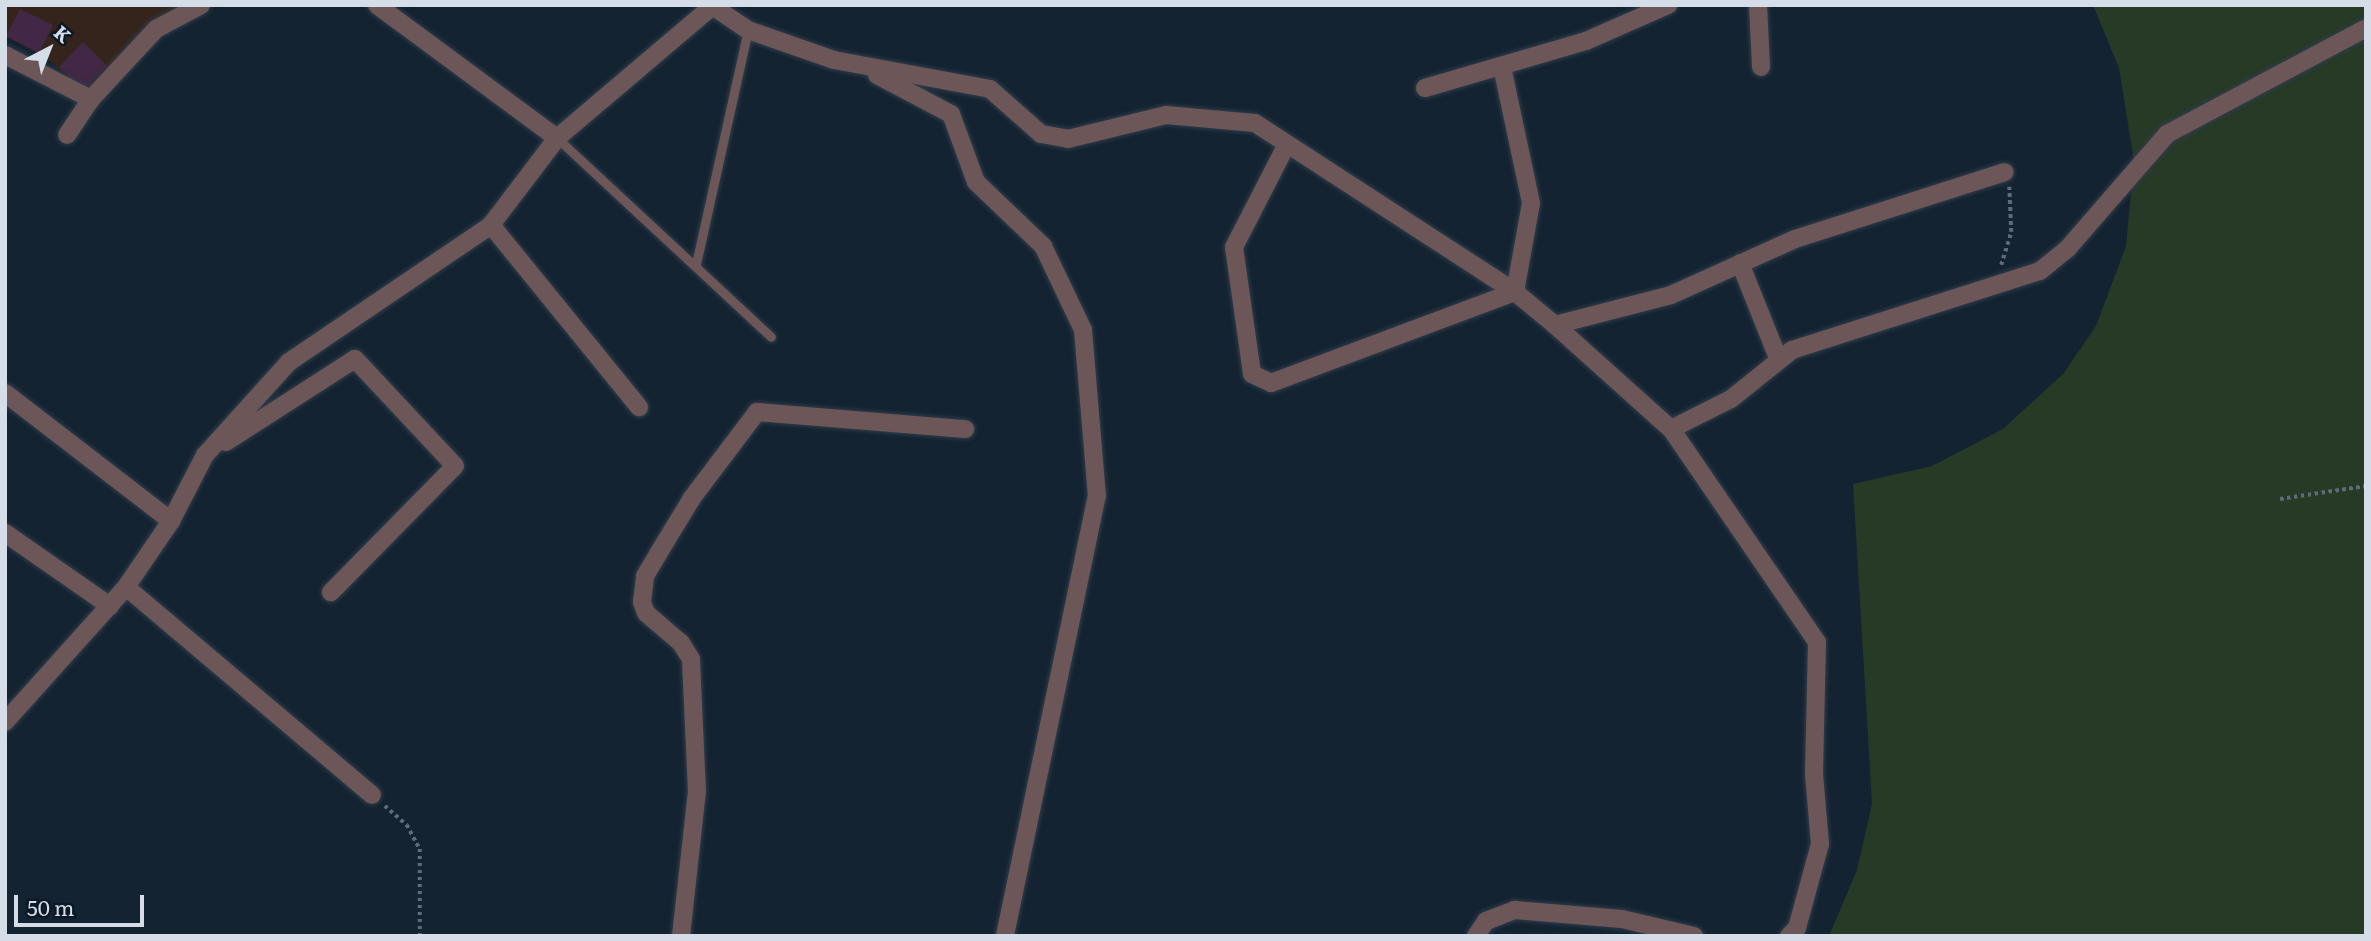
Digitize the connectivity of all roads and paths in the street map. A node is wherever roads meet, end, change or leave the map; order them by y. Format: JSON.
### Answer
{"nodes":[{"id":1,"x":201,"y":5,"type":"edge"},
{"id":2,"x":377,"y":5,"type":"edge"},
{"id":3,"x":1668,"y":5,"type":"edge"},
{"id":4,"x":1758,"y":5,"type":"edge"},
{"id":5,"x":712,"y":6,"type":"edge"},
{"id":6,"x":2366,"y":28,"type":"edge"},
{"id":7,"x":748,"y":30,"type":"junction"},
{"id":8,"x":5,"y":55,"type":"edge"},
{"id":9,"x":1502,"y":67,"type":"junction"},
{"id":10,"x":1761,"y":67,"type":"dead end"},
{"id":11,"x":868,"y":70,"type":"junction"},
{"id":12,"x":1424,"y":88,"type":"dead end"},
{"id":13,"x":91,"y":99,"type":"junction"},
{"id":14,"x":67,"y":135,"type":"dead end"},
{"id":15,"x":558,"y":138,"type":"junction"},
{"id":16,"x":1287,"y":144,"type":"junction"},
{"id":17,"x":2005,"y":172,"type":"joint"},
{"id":18,"x":491,"y":225,"type":"junction"},
{"id":19,"x":1740,"y":263,"type":"junction"},
{"id":20,"x":696,"y":264,"type":"junction"},
{"id":21,"x":1993,"y":288,"type":"junction"},
{"id":22,"x":1515,"y":292,"type":"junction"},
{"id":23,"x":1555,"y":325,"type":"junction"},
{"id":24,"x":771,"y":337,"type":"dead end"},
{"id":25,"x":1779,"y":358,"type":"junction"},
{"id":26,"x":5,"y":393,"type":"edge"},
{"id":27,"x":639,"y":407,"type":"dead end"},
{"id":28,"x":965,"y":429,"type":"dead end"},
{"id":29,"x":1671,"y":429,"type":"junction"},
{"id":30,"x":205,"y":455,"type":"junction"},
{"id":31,"x":2366,"y":486,"type":"edge"},
{"id":32,"x":2280,"y":499,"type":"dead end"},
{"id":33,"x":171,"y":521,"type":"junction"},
{"id":34,"x":5,"y":533,"type":"edge"},
{"id":35,"x":125,"y":587,"type":"junction"},
{"id":36,"x":331,"y":592,"type":"dead end"},
{"id":37,"x":110,"y":606,"type":"junction"},
{"id":38,"x":5,"y":722,"type":"edge"},
{"id":39,"x":372,"y":795,"type":"joint"},
{"id":40,"x":420,"y":936,"type":"edge"},
{"id":41,"x":681,"y":936,"type":"edge"},
{"id":42,"x":1005,"y":936,"type":"edge"},
{"id":43,"x":1476,"y":936,"type":"edge"},
{"id":44,"x":1694,"y":936,"type":"edge"},
{"id":45,"x":1790,"y":936,"type":"edge"}],
"edges":[{"from":1,"to":13,"type":"street"},
{"from":2,"to":15,"type":"street"},
{"from":3,"to":9,"type":"street"},
{"from":4,"to":10,"type":"street"},
{"from":5,"to":7,"type":"street"},
{"from":5,"to":15,"type":"street"},
{"from":6,"to":21,"type":"street"},
{"from":7,"to":11,"type":"street"},
{"from":7,"to":20,"type":"lane"},
{"from":8,"to":13,"type":"street"},
{"from":9,"to":12,"type":"street"},
{"from":9,"to":22,"type":"street"},
{"from":11,"to":16,"type":"street"},
{"from":11,"to":42,"type":"street"},
{"from":13,"to":14,"type":"street"},
{"from":15,"to":18,"type":"street"},
{"from":15,"to":20,"type":"lane"},
{"from":16,"to":22,"type":"street"},
{"from":16,"to":22,"type":"street"},
{"from":17,"to":19,"type":"street"},
{"from":17,"to":21,"type":"path"},
{"from":18,"to":27,"type":"street"},
{"from":18,"to":30,"type":"street"},
{"from":19,"to":23,"type":"street"},
{"from":19,"to":25,"type":"street"},
{"from":20,"to":24,"type":"lane"},
{"from":21,"to":25,"type":"street"},
{"from":22,"to":23,"type":"street"},
{"from":23,"to":29,"type":"street"},
{"from":25,"to":29,"type":"street"},
{"from":26,"to":33,"type":"street"},
{"from":28,"to":41,"type":"street"},
{"from":29,"to":45,"type":"street"},
{"from":30,"to":33,"type":"street"},
{"from":30,"to":36,"type":"street"},
{"from":31,"to":32,"type":"path"},
{"from":33,"to":35,"type":"street"},
{"from":34,"to":37,"type":"street"},
{"from":35,"to":37,"type":"street"},
{"from":35,"to":39,"type":"street"},
{"from":37,"to":38,"type":"street"},
{"from":39,"to":40,"type":"path"},
{"from":43,"to":44,"type":"street"}]}
